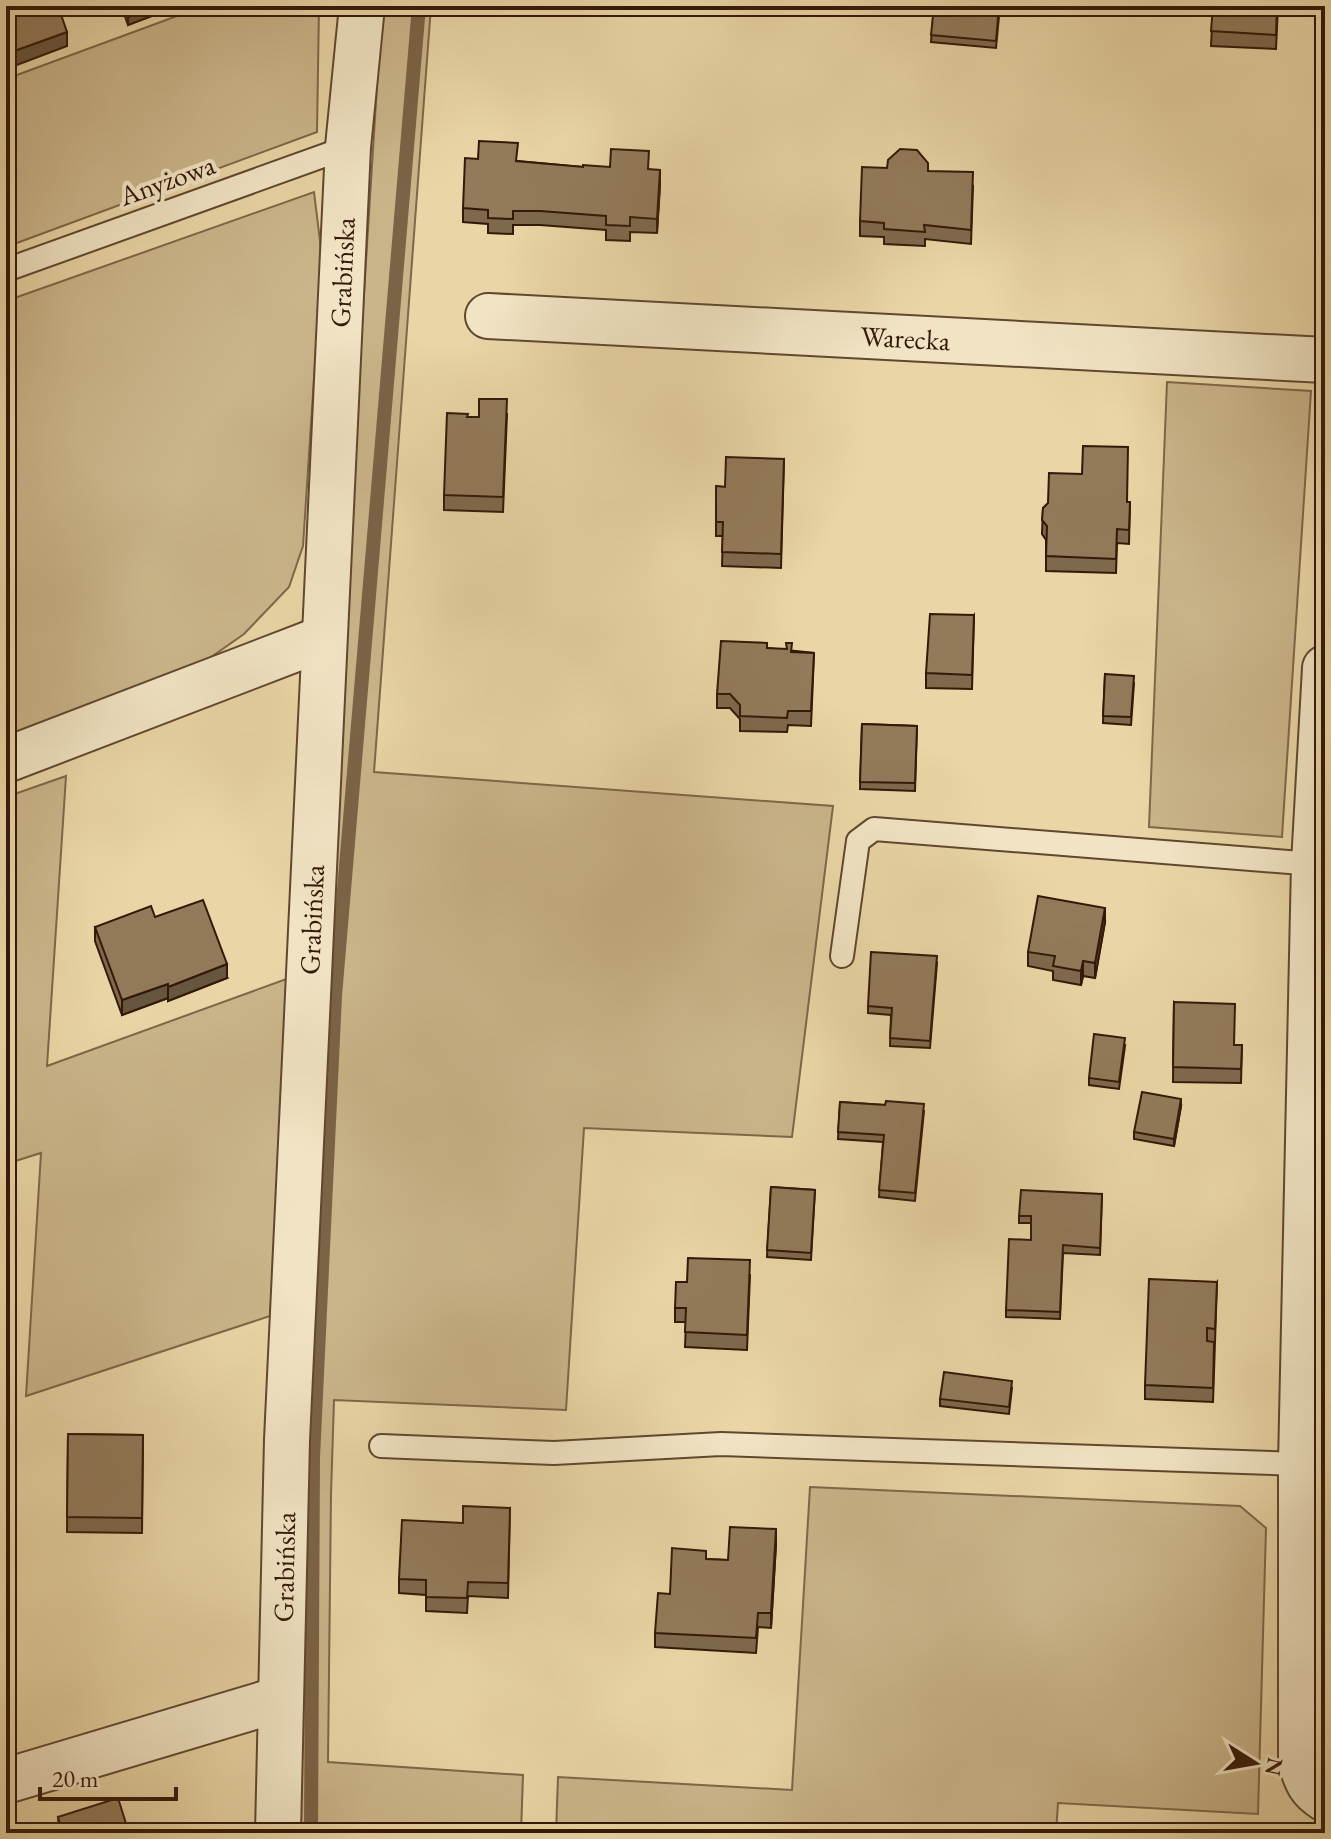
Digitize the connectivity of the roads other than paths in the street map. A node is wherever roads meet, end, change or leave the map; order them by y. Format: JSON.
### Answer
{"nodes":[{"id":1,"x":362,"y":6,"type":"edge"},
{"id":2,"x":348,"y":147,"type":"junction"},
{"id":3,"x":6,"y":270,"type":"edge"},
{"id":4,"x":488,"y":316,"type":"dead end"},
{"id":5,"x":1325,"y":360,"type":"edge"},
{"id":6,"x":324,"y":638,"type":"junction"},
{"id":7,"x":1325,"y":668,"type":"edge"},
{"id":8,"x":6,"y":760,"type":"edge"},
{"id":9,"x":1314,"y":864,"type":"junction"},
{"id":10,"x":842,"y":956,"type":"dead end"},
{"id":11,"x":381,"y":1446,"type":"dead end"},
{"id":12,"x":1301,"y":1464,"type":"junction"},
{"id":13,"x":280,"y":1699,"type":"junction"},
{"id":14,"x":6,"y":1781,"type":"edge"},
{"id":15,"x":1313,"y":1781,"type":"edge"},
{"id":16,"x":278,"y":1833,"type":"edge"}],
"edges":[{"from":1,"to":2,"type":"street","name":"Grabińska"},
{"from":2,"to":3,"type":"lane","name":"Anyżowa"},
{"from":2,"to":6,"type":"street","name":"Grabińska"},
{"from":4,"to":5,"type":"street","name":"Warecka"},
{"from":6,"to":8,"type":"street"},
{"from":6,"to":13,"type":"street","name":"Grabińska"},
{"from":7,"to":9,"type":"street"},
{"from":9,"to":10,"type":"lane"},
{"from":9,"to":12,"type":"street"},
{"from":11,"to":12,"type":"lane"},
{"from":12,"to":15,"type":"street"},
{"from":13,"to":14,"type":"street"},
{"from":13,"to":16,"type":"street","name":"Grabińska"}]}
